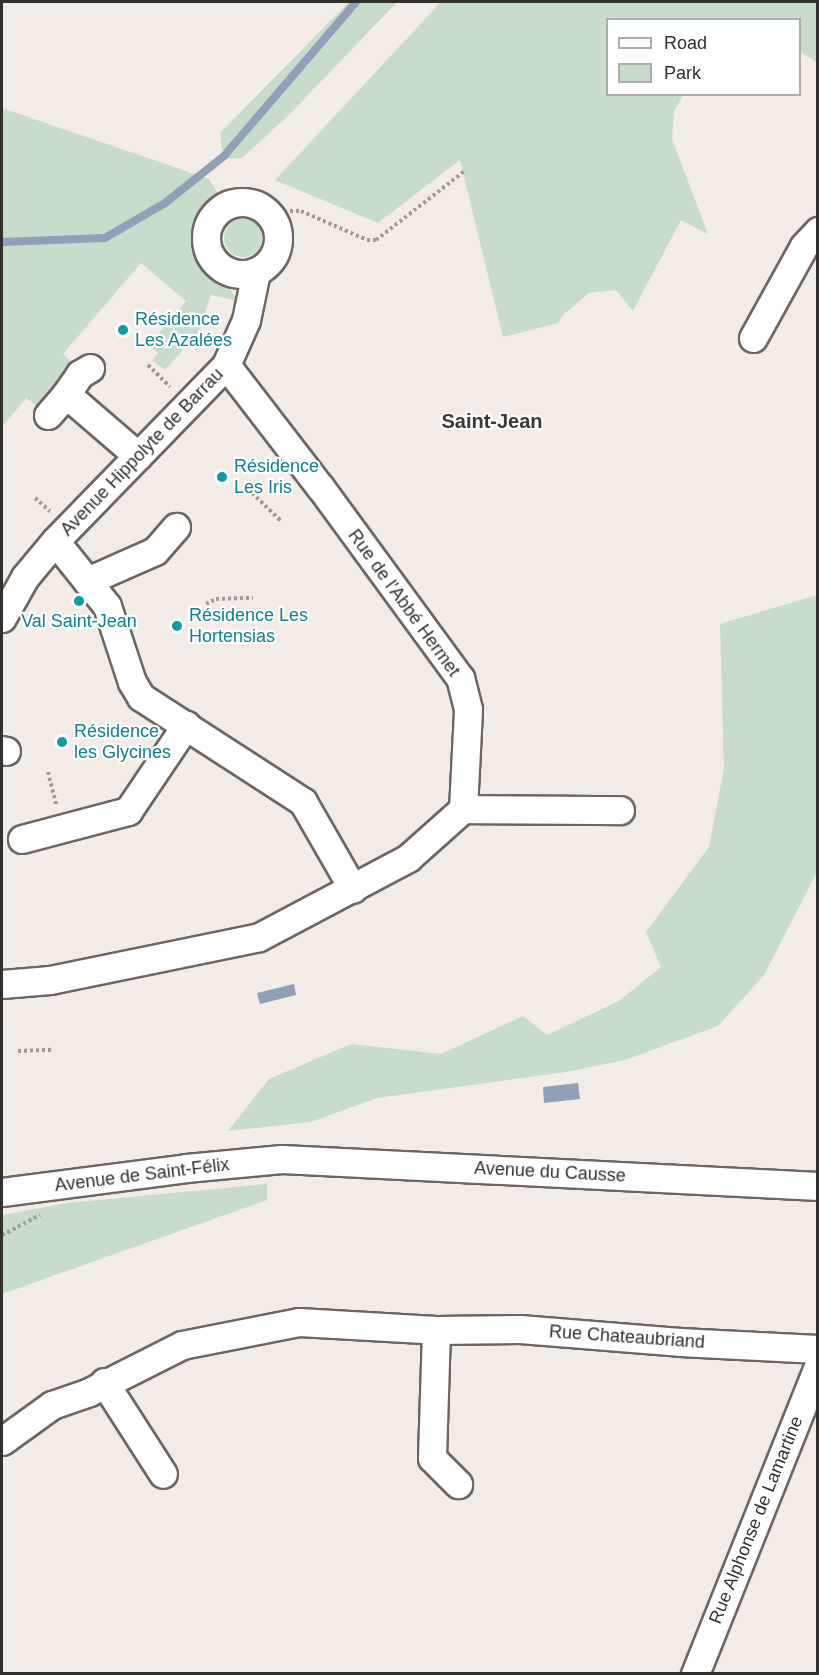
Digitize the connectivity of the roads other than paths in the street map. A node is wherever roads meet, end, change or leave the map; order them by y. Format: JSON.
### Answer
{"nodes":[{"id":1,"x":818,"y":231,"type":"edge"},
{"id":2,"x":256,"y":272,"type":"junction"},
{"id":3,"x":753,"y":338,"type":"dead end"},
{"id":4,"x":226,"y":365,"type":"junction"},
{"id":5,"x":90,"y":368,"type":"dead end"},
{"id":6,"x":66,"y":394,"type":"junction"},
{"id":7,"x":48,"y":415,"type":"dead end"},
{"id":8,"x":138,"y":456,"type":"junction"},
{"id":9,"x":176,"y":527,"type":"dead end"},
{"id":10,"x":55,"y":541,"type":"junction"},
{"id":11,"x":87,"y":581,"type":"junction"},
{"id":12,"x":2,"y":618,"type":"edge"},
{"id":13,"x":186,"y":725,"type":"junction"},
{"id":14,"x":463,"y":809,"type":"junction"},
{"id":15,"x":620,"y":810,"type":"dead end"},
{"id":16,"x":22,"y":839,"type":"dead end"},
{"id":17,"x":353,"y":888,"type":"junction"},
{"id":18,"x":2,"y":984,"type":"edge"},
{"id":19,"x":282,"y":1160,"type":"joint"},
{"id":20,"x":815,"y":1188,"type":"edge"},
{"id":21,"x":2,"y":1192,"type":"edge"},
{"id":22,"x":436,"y":1330,"type":"junction"},
{"id":23,"x":818,"y":1349,"type":"edge"},
{"id":24,"x":818,"y":1366,"type":"edge"},
{"id":25,"x":104,"y":1382,"type":"junction"},
{"id":26,"x":2,"y":1442,"type":"edge"},
{"id":27,"x":163,"y":1474,"type":"dead end"},
{"id":28,"x":458,"y":1484,"type":"dead end"},
{"id":29,"x":695,"y":1674,"type":"edge"}],
"edges":[{"from":1,"to":3,"type":"street"},
{"from":2,"to":2,"type":"street","name":"Avenue Hippolyte de Barrau"},
{"from":2,"to":4,"type":"street","name":"Avenue Hippolyte de Barrau"},
{"from":4,"to":8,"type":"street","name":"Avenue Hippolyte de Barrau"},
{"from":4,"to":14,"type":"street","name":"Rue de l'Abbé Hermet"},
{"from":5,"to":6,"type":"street"},
{"from":6,"to":7,"type":"street"},
{"from":6,"to":8,"type":"street"},
{"from":8,"to":10,"type":"street","name":"Avenue Hippolyte de Barrau"},
{"from":9,"to":11,"type":"street"},
{"from":10,"to":11,"type":"street"},
{"from":10,"to":12,"type":"street","name":"Avenue Hippolyte de Barrau"},
{"from":11,"to":13,"type":"street"},
{"from":13,"to":16,"type":"street"},
{"from":13,"to":17,"type":"street"},
{"from":14,"to":15,"type":"street"},
{"from":14,"to":17,"type":"street"},
{"from":17,"to":18,"type":"street"},
{"from":19,"to":20,"type":"street","name":"Avenue du Causse"},
{"from":19,"to":21,"type":"street","name":"Avenue de Saint-Félix"},
{"from":22,"to":23,"type":"street","name":"Rue Chateaubriand"},
{"from":22,"to":25,"type":"street","name":"Rue Chateaubriand"},
{"from":22,"to":28,"type":"street"},
{"from":24,"to":29,"type":"street","name":"Rue Alphonse de Lamartine"},
{"from":25,"to":26,"type":"street","name":"Rue Chateaubriand"},
{"from":25,"to":27,"type":"street"}]}
